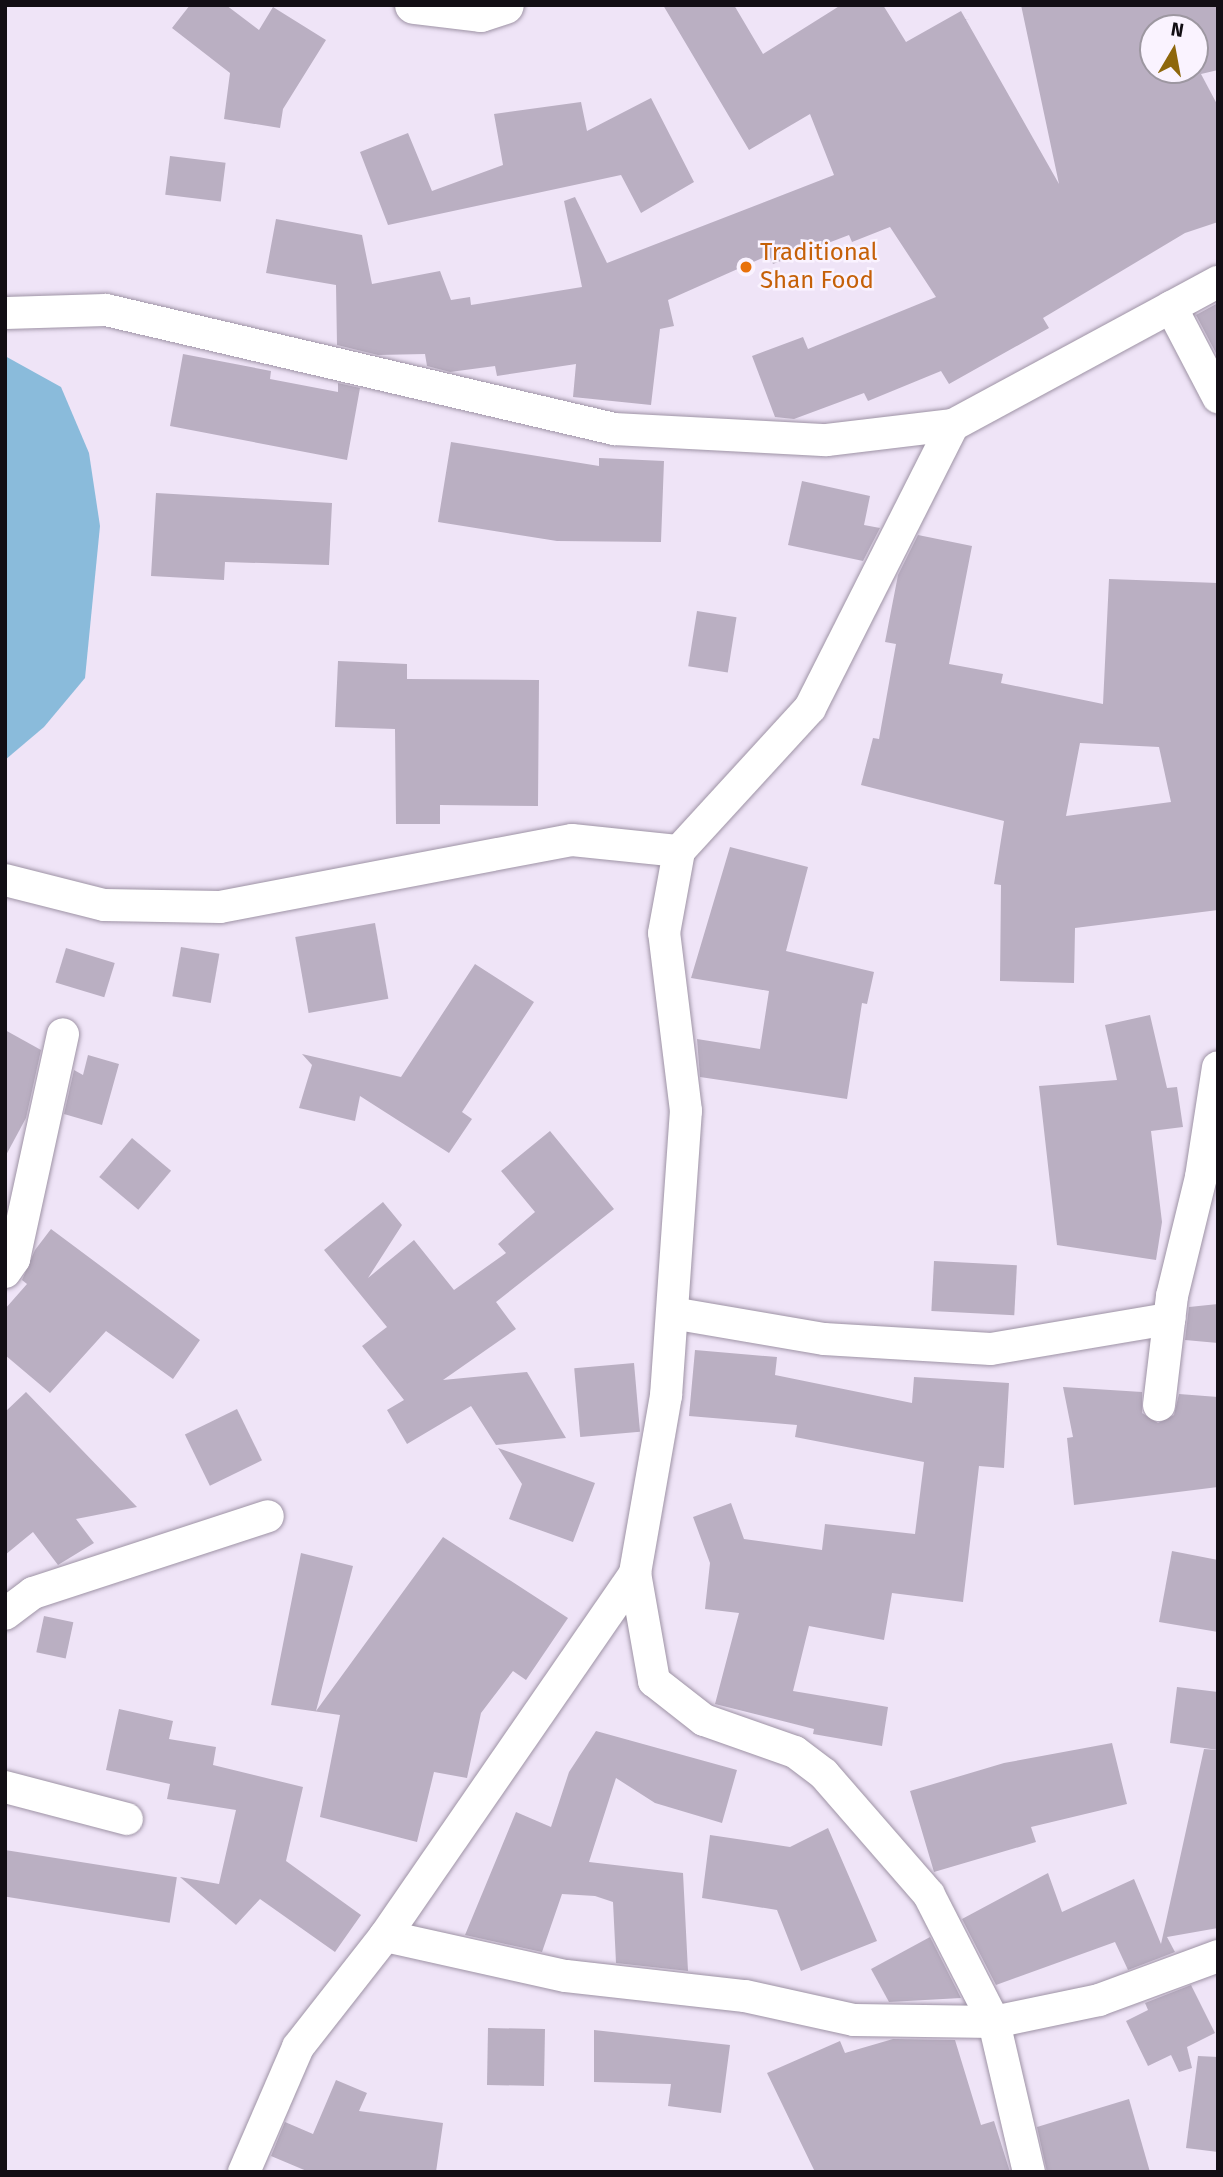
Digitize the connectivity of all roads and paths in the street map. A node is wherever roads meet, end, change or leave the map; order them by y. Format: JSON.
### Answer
{"nodes":[{"id":1,"x":414,"y":5,"type":"edge"},
{"id":2,"x":505,"y":5,"type":"edge"},
{"id":3,"x":1218,"y":282,"type":"edge"},
{"id":4,"x":1171,"y":307,"type":"junction"},
{"id":5,"x":5,"y":313,"type":"edge"},
{"id":6,"x":1218,"y":397,"type":"edge"},
{"id":7,"x":953,"y":425,"type":"junction"},
{"id":8,"x":679,"y":851,"type":"junction"},
{"id":9,"x":5,"y":880,"type":"edge"},
{"id":10,"x":63,"y":1034,"type":"dead end"},
{"id":11,"x":1218,"y":1067,"type":"edge"},
{"id":12,"x":5,"y":1272,"type":"edge"},
{"id":13,"x":672,"y":1312,"type":"junction"},
{"id":14,"x":1169,"y":1319,"type":"junction"},
{"id":15,"x":1159,"y":1405,"type":"dead end"},
{"id":16,"x":268,"y":1516,"type":"dead end"},
{"id":17,"x":635,"y":1573,"type":"junction"},
{"id":18,"x":5,"y":1614,"type":"edge"},
{"id":19,"x":5,"y":1787,"type":"edge"},
{"id":20,"x":127,"y":1819,"type":"dead end"},
{"id":21,"x":385,"y":1936,"type":"junction"},
{"id":22,"x":1218,"y":1956,"type":"edge"},
{"id":23,"x":994,"y":2022,"type":"junction"},
{"id":24,"x":244,"y":2172,"type":"edge"},
{"id":25,"x":1029,"y":2172,"type":"edge"}],
"edges":[{"from":1,"to":2,"type":"street"},
{"from":3,"to":4,"type":"street"},
{"from":4,"to":6,"type":"street"},
{"from":4,"to":7,"type":"street"},
{"from":5,"to":7,"type":"street"},
{"from":7,"to":8,"type":"street"},
{"from":8,"to":9,"type":"street"},
{"from":8,"to":13,"type":"street"},
{"from":10,"to":12,"type":"street"},
{"from":11,"to":14,"type":"street"},
{"from":13,"to":14,"type":"street"},
{"from":13,"to":17,"type":"street"},
{"from":14,"to":15,"type":"street"},
{"from":16,"to":18,"type":"street"},
{"from":17,"to":21,"type":"street"},
{"from":17,"to":23,"type":"street"},
{"from":19,"to":20,"type":"street"},
{"from":21,"to":23,"type":"street"},
{"from":21,"to":24,"type":"street"},
{"from":22,"to":23,"type":"street"},
{"from":23,"to":25,"type":"street"}]}
